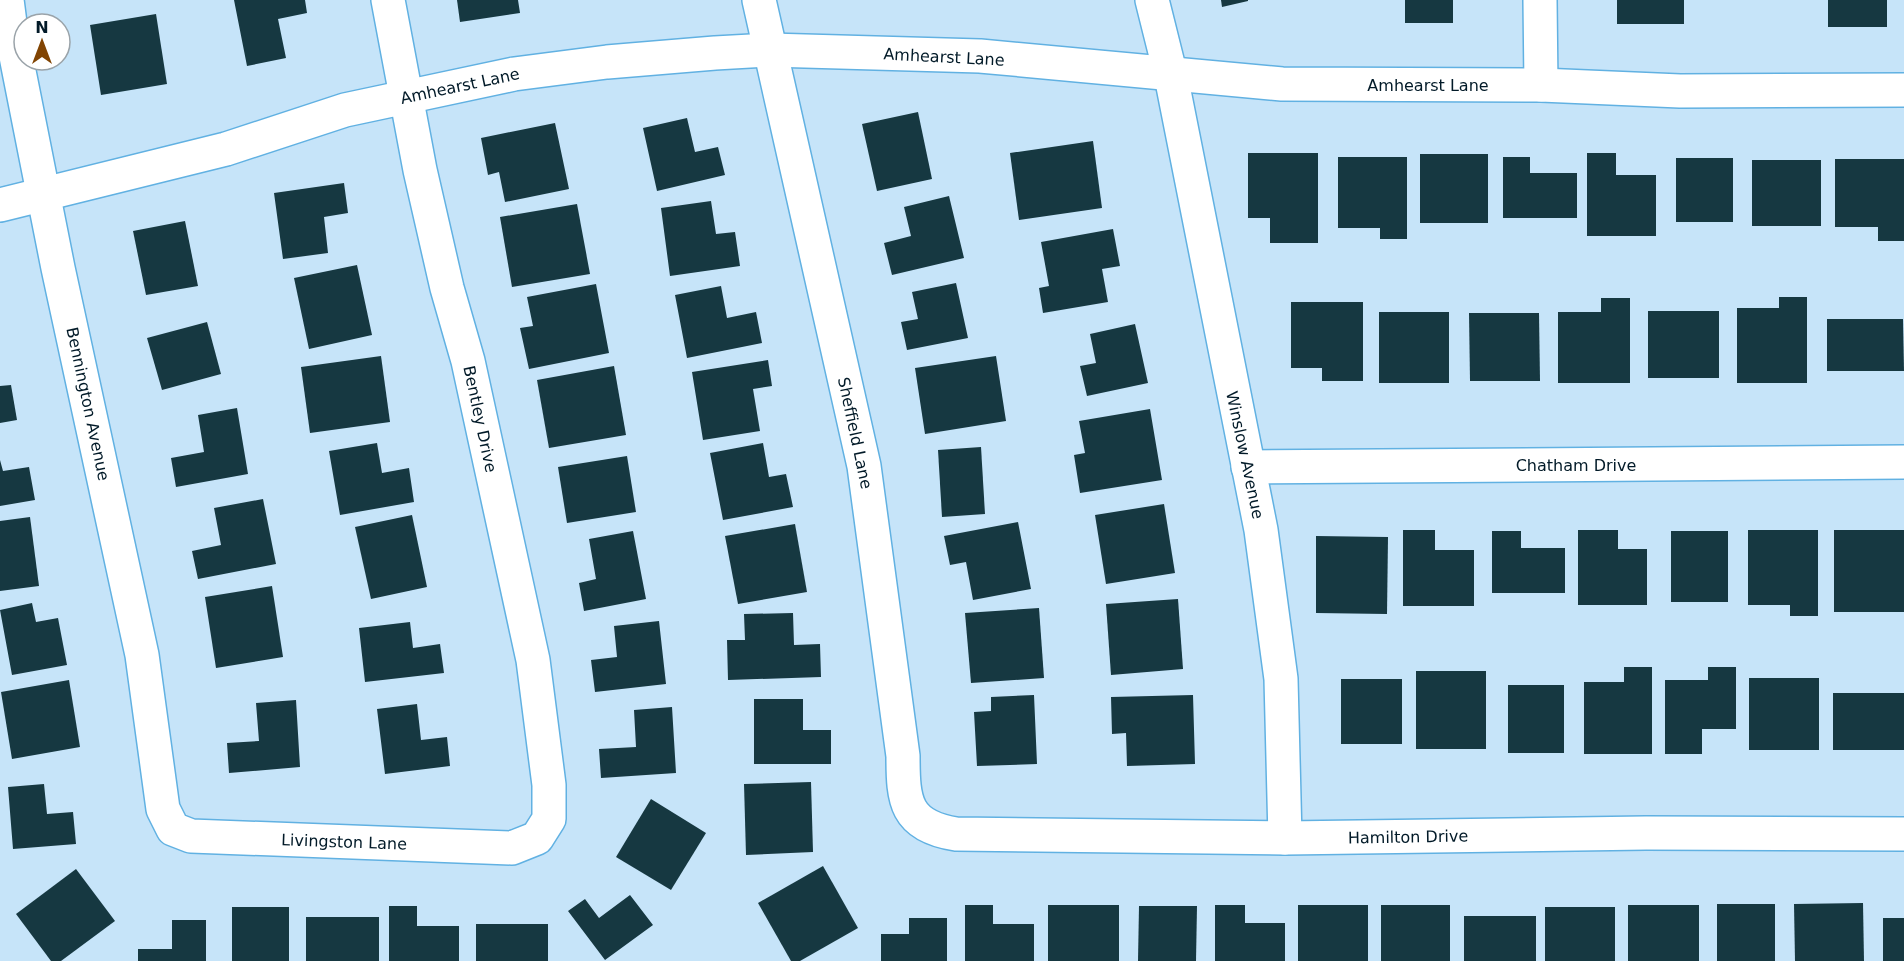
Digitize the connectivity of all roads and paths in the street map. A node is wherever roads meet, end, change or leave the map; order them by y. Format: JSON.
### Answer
{"nodes":[{"id":1,"x":7,"y":0,"type":"edge"},
{"id":2,"x":388,"y":0,"type":"edge"},
{"id":3,"x":759,"y":0,"type":"edge"},
{"id":4,"x":1152,"y":0,"type":"edge"},
{"id":5,"x":1540,"y":0,"type":"edge"},
{"id":6,"x":770,"y":50,"type":"junction"},
{"id":7,"x":1171,"y":76,"type":"junction"},
{"id":8,"x":1541,"y":85,"type":"junction"},
{"id":9,"x":1904,"y":90,"type":"edge"},
{"id":10,"x":406,"y":97,"type":"junction"},
{"id":11,"x":43,"y":195,"type":"junction"},
{"id":12,"x":0,"y":205,"type":"edge"},
{"id":13,"x":1904,"y":462,"type":"edge"},
{"id":14,"x":1248,"y":467,"type":"junction"},
{"id":15,"x":163,"y":809,"type":"joint"},
{"id":16,"x":916,"y":819,"type":"joint"},
{"id":17,"x":1904,"y":834,"type":"edge"},
{"id":18,"x":537,"y":838,"type":"joint"},
{"id":19,"x":1285,"y":838,"type":"junction"}],
"edges":[{"from":1,"to":11,"type":"street","name":"Bennington Avenue"},
{"from":2,"to":10,"type":"street","name":"Bentley Drive"},
{"from":3,"to":6,"type":"street","name":"Sheffield Lane"},
{"from":4,"to":7,"type":"street","name":"Winslow Avenue"},
{"from":5,"to":8,"type":"street"},
{"from":6,"to":7,"type":"street","name":"Amhearst Lane"},
{"from":6,"to":10,"type":"street","name":"Amhearst Lane"},
{"from":6,"to":16,"type":"street","name":"Sheffield Lane"},
{"from":7,"to":8,"type":"street","name":"Amhearst Lane"},
{"from":7,"to":14,"type":"street","name":"Winslow Avenue"},
{"from":8,"to":9,"type":"street","name":"Amhearst Lane"},
{"from":10,"to":11,"type":"street","name":"Amhearst Lane"},
{"from":10,"to":18,"type":"street","name":"Bentley Drive"},
{"from":11,"to":12,"type":"street","name":"Amhearst Lane"},
{"from":11,"to":15,"type":"street","name":"Bennington Avenue"},
{"from":13,"to":14,"type":"street","name":"Chatham Drive"},
{"from":14,"to":19,"type":"street","name":"Winslow Avenue"},
{"from":15,"to":18,"type":"street","name":"Livingston Lane"},
{"from":16,"to":19,"type":"street","name":"Hamilton Drive"},
{"from":17,"to":19,"type":"street","name":"Hamilton Drive"}]}
